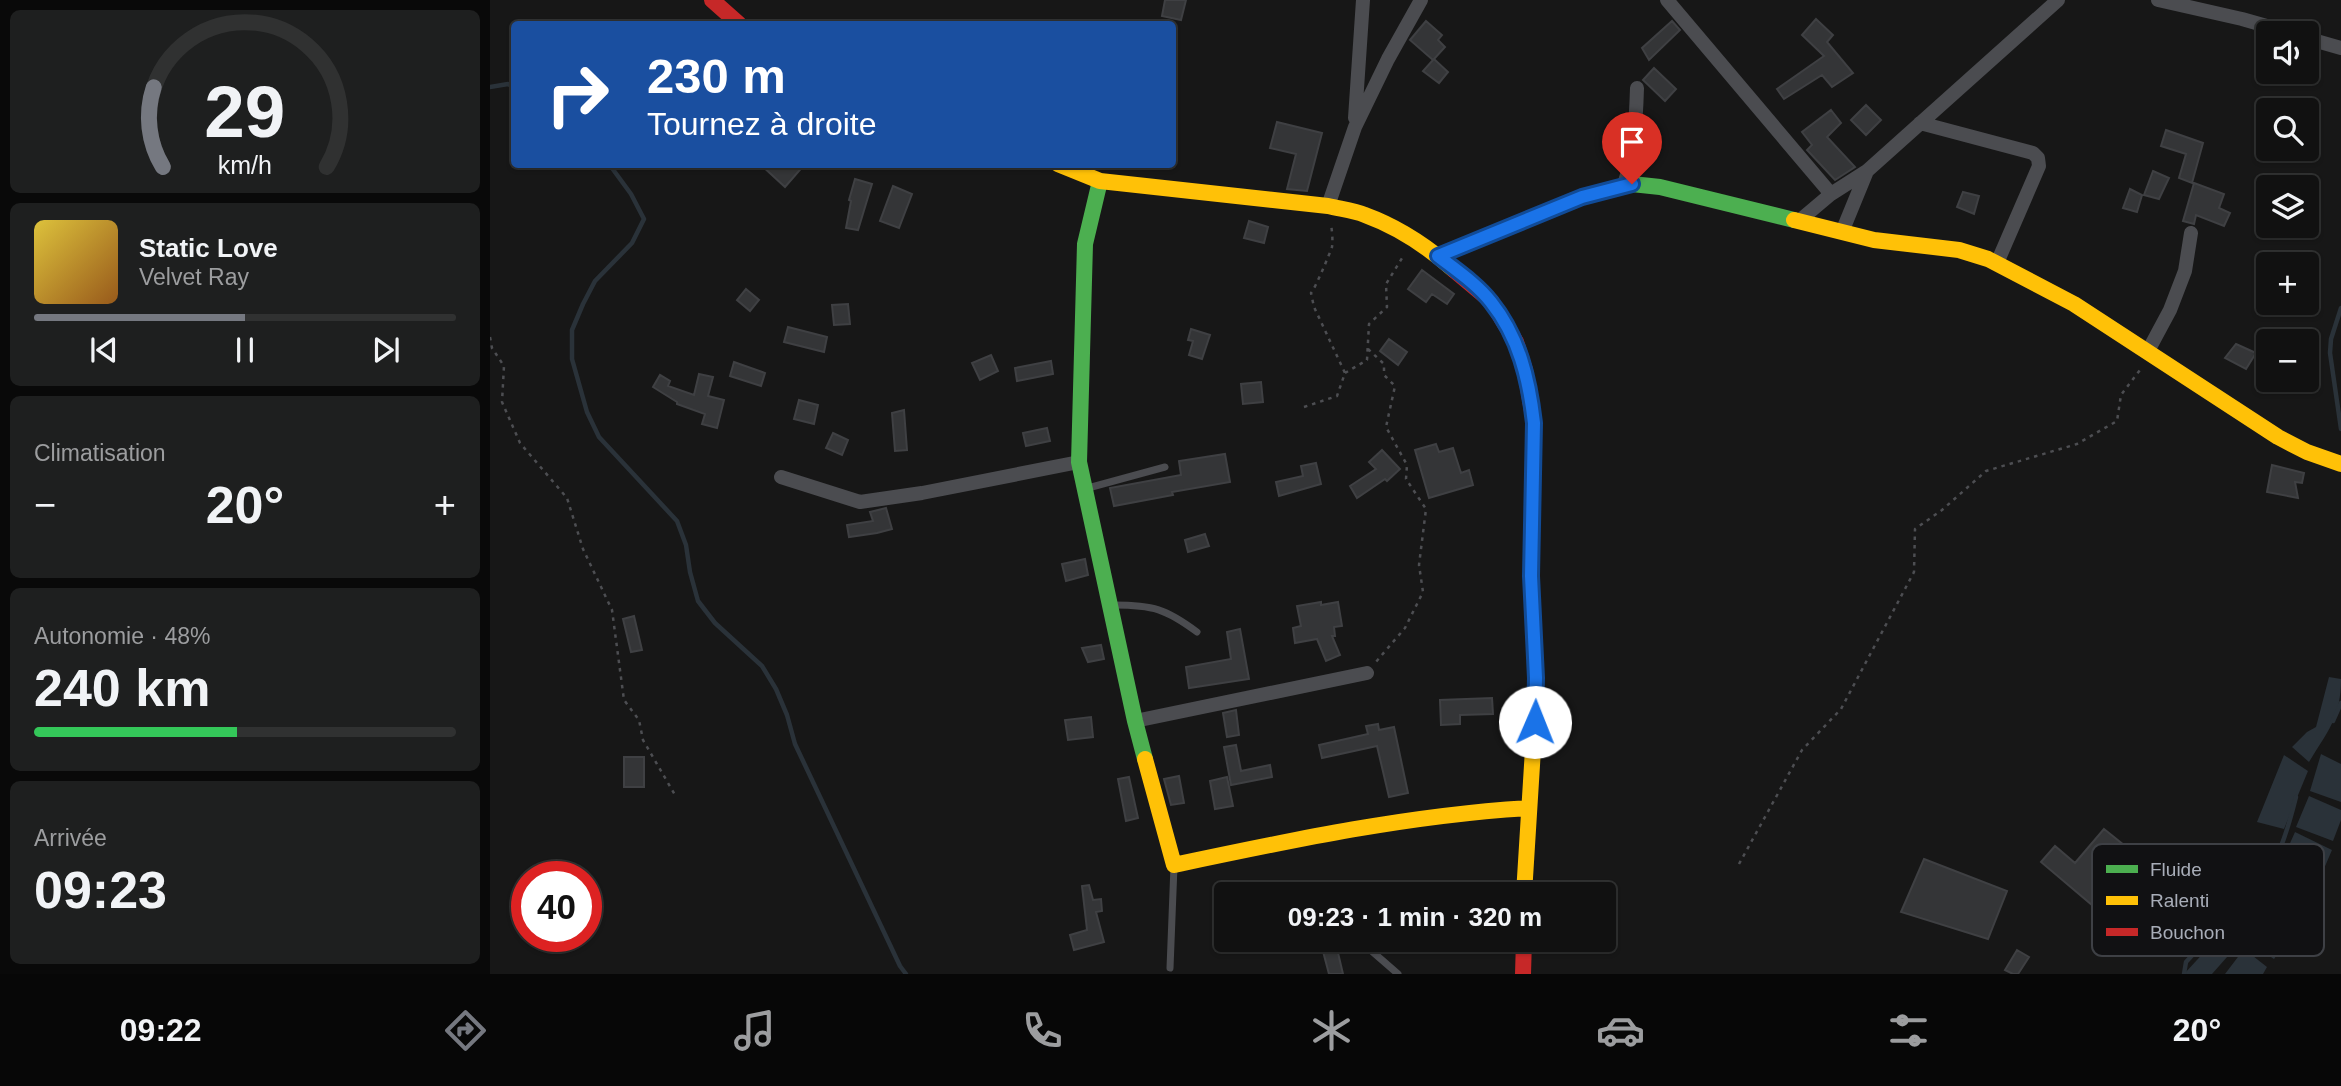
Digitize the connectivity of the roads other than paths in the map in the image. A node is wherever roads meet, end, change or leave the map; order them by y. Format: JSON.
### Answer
{"nodes":[{"id":1,"x":712,"y":0,"type":"edge"},
{"id":2,"x":1363,"y":0,"type":"edge"},
{"id":3,"x":1421,"y":0,"type":"edge"},
{"id":4,"x":1667,"y":0,"type":"edge"},
{"id":5,"x":2058,"y":0,"type":"edge"},
{"id":6,"x":2158,"y":0,"type":"edge"},
{"id":7,"x":735,"y":21,"type":"edge"},
{"id":8,"x":2256,"y":23,"type":"edge"},
{"id":9,"x":2319,"y":42,"type":"edge"},
{"id":10,"x":2341,"y":48,"type":"edge"},
{"id":11,"x":1637,"y":88,"type":"dead end"},
{"id":12,"x":1920,"y":123,"type":"junction"},
{"id":13,"x":1355,"y":127,"type":"junction"},
{"id":14,"x":1068,"y":168,"type":"edge"},
{"id":15,"x":1867,"y":171,"type":"junction"},
{"id":16,"x":1100,"y":181,"type":"junction"},
{"id":17,"x":1624,"y":185,"type":"junction"},
{"id":18,"x":1830,"y":194,"type":"junction"},
{"id":19,"x":1328,"y":206,"type":"junction"},
{"id":20,"x":1799,"y":221,"type":"junction"},
{"id":21,"x":1842,"y":232,"type":"junction"},
{"id":22,"x":2191,"y":233,"type":"dead end"},
{"id":23,"x":1438,"y":256,"type":"junction"},
{"id":24,"x":1997,"y":263,"type":"junction"},
{"id":25,"x":2148,"y":351,"type":"junction"},
{"id":26,"x":1079,"y":462,"type":"junction"},
{"id":27,"x":2341,"y":464,"type":"edge"},
{"id":28,"x":1164,"y":467,"type":"dead end"},
{"id":29,"x":781,"y":477,"type":"dead end"},
{"id":30,"x":1085,"y":489,"type":"junction"},
{"id":31,"x":1112,"y":605,"type":"junction"},
{"id":32,"x":1197,"y":632,"type":"dead end"},
{"id":33,"x":1367,"y":673,"type":"road end"},
{"id":34,"x":1135,"y":721,"type":"junction"},
{"id":35,"x":1529,"y":808,"type":"junction"},
{"id":36,"x":1174,"y":865,"type":"junction"},
{"id":37,"x":1525,"y":882,"type":"edge"},
{"id":38,"x":1373,"y":952,"type":"edge"},
{"id":39,"x":1524,"y":952,"type":"edge"},
{"id":40,"x":1170,"y":968,"type":"dead end"},
{"id":41,"x":1398,"y":974,"type":"edge"},
{"id":42,"x":1523,"y":974,"type":"edge"}],
"edges":[{"from":1,"to":7,"type":"street"},
{"from":2,"to":13,"type":"street"},
{"from":3,"to":13,"type":"street"},
{"from":4,"to":18,"type":"street"},
{"from":5,"to":12,"type":"street"},
{"from":6,"to":8,"type":"street"},
{"from":9,"to":10,"type":"street"},
{"from":11,"to":17,"type":"street"},
{"from":12,"to":15,"type":"street"},
{"from":12,"to":24,"type":"street"},
{"from":13,"to":19,"type":"street"},
{"from":14,"to":16,"type":"street"},
{"from":15,"to":18,"type":"street"},
{"from":15,"to":21,"type":"street"},
{"from":16,"to":19,"type":"street"},
{"from":16,"to":26,"type":"street"},
{"from":17,"to":20,"type":"street"},
{"from":17,"to":23,"type":"street"},
{"from":18,"to":20,"type":"street"},
{"from":19,"to":23,"type":"street"},
{"from":20,"to":21,"type":"street"},
{"from":21,"to":24,"type":"street"},
{"from":22,"to":25,"type":"street"},
{"from":23,"to":35,"type":"street"},
{"from":24,"to":25,"type":"street"},
{"from":25,"to":27,"type":"street"},
{"from":26,"to":29,"type":"street"},
{"from":26,"to":30,"type":"street"},
{"from":28,"to":30,"type":"lane"},
{"from":30,"to":31,"type":"street"},
{"from":31,"to":32,"type":"lane"},
{"from":31,"to":34,"type":"street"},
{"from":33,"to":34,"type":"street"},
{"from":34,"to":36,"type":"street"},
{"from":35,"to":36,"type":"street"},
{"from":35,"to":37,"type":"street"},
{"from":36,"to":40,"type":"lane"},
{"from":38,"to":41,"type":"lane"},
{"from":39,"to":42,"type":"street"}]}
